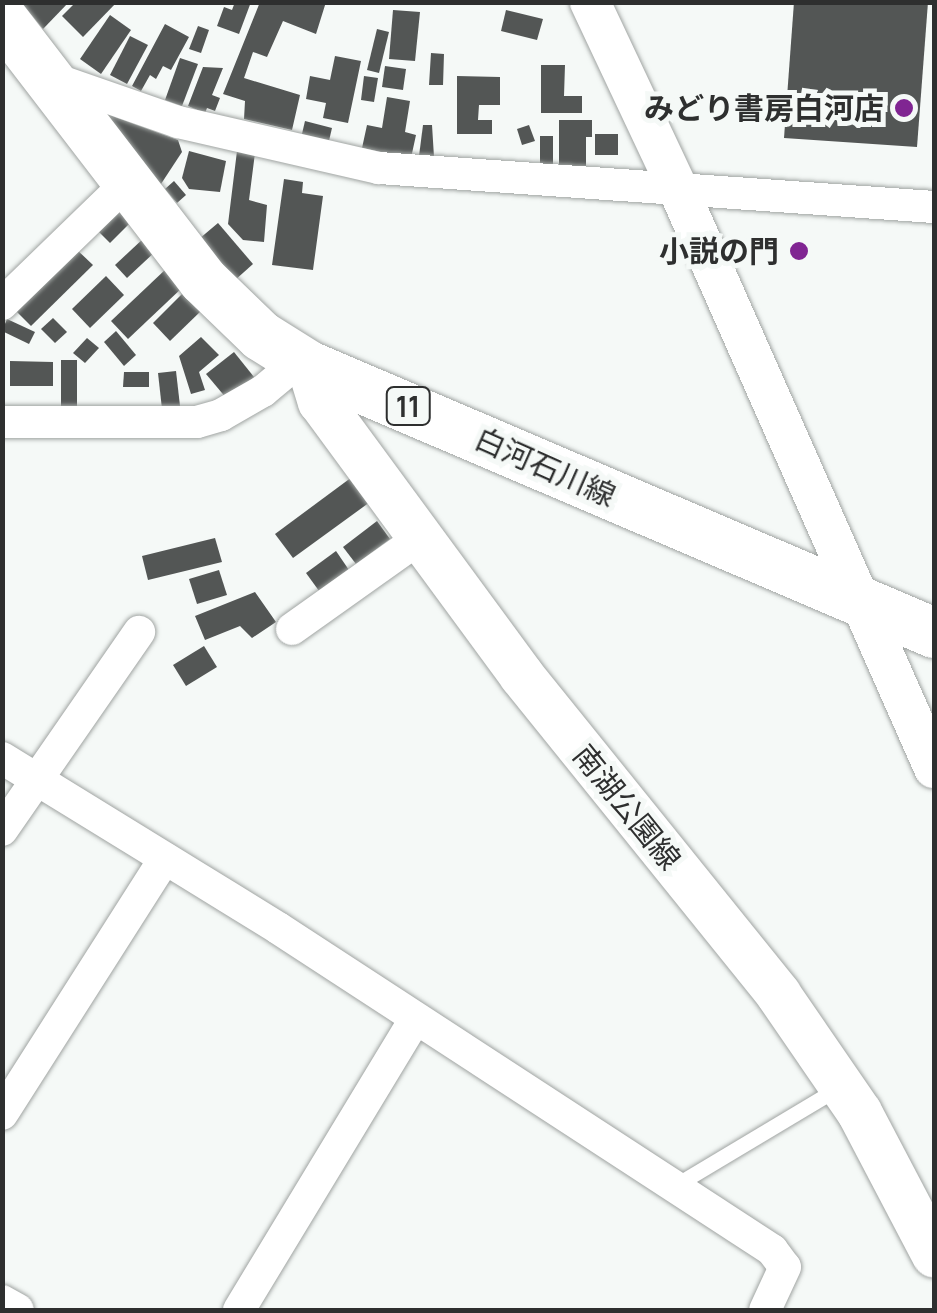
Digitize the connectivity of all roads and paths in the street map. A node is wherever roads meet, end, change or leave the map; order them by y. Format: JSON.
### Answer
{"nodes":[{"id":1,"x":590,"y":2,"type":"edge"},
{"id":2,"x":2,"y":18,"type":"edge"},
{"id":3,"x":49,"y":77,"type":"junction"},
{"id":4,"x":129,"y":181,"type":"junction"},
{"id":5,"x":679,"y":191,"type":"junction"},
{"id":6,"x":934,"y":207,"type":"edge"},
{"id":7,"x":2,"y":304,"type":"edge"},
{"id":8,"x":305,"y":363,"type":"junction"},
{"id":9,"x":2,"y":422,"type":"edge"},
{"id":10,"x":420,"y":538,"type":"junction"},
{"id":11,"x":857,"y":598,"type":"junction"},
{"id":12,"x":292,"y":630,"type":"dead end"},
{"id":13,"x":139,"y":632,"type":"dead end"},
{"id":14,"x":934,"y":633,"type":"edge"},
{"id":15,"x":2,"y":758,"type":"edge"},
{"id":16,"x":934,"y":768,"type":"edge"},
{"id":17,"x":34,"y":778,"type":"junction"},
{"id":18,"x":2,"y":830,"type":"edge"},
{"id":19,"x":166,"y":858,"type":"junction"},
{"id":20,"x":416,"y":1018,"type":"junction"},
{"id":21,"x":841,"y":1086,"type":"junction"},
{"id":22,"x":2,"y":1114,"type":"edge"},
{"id":23,"x":676,"y":1185,"type":"junction"},
{"id":24,"x":934,"y":1256,"type":"edge"},
{"id":25,"x":2,"y":1301,"type":"edge"},
{"id":26,"x":18,"y":1310,"type":"edge"},
{"id":27,"x":239,"y":1310,"type":"edge"},
{"id":28,"x":764,"y":1310,"type":"edge"}],
"edges":[{"from":1,"to":5,"type":"street"},
{"from":2,"to":3,"type":"main road","name":"白河石川線","number":"11"},
{"from":3,"to":4,"type":"main road","name":"白河石川線","number":"11"},
{"from":3,"to":5,"type":"street"},
{"from":4,"to":7,"type":"street"},
{"from":4,"to":8,"type":"main road","name":"白河石川線","number":"11"},
{"from":5,"to":6,"type":"street"},
{"from":5,"to":11,"type":"street"},
{"from":8,"to":9,"type":"street"},
{"from":8,"to":10,"type":"main road","name":"南湖公園線"},
{"from":8,"to":11,"type":"main road","name":"白河石川線","number":"11"},
{"from":10,"to":12,"type":"street"},
{"from":10,"to":21,"type":"main road","name":"南湖公園線"},
{"from":11,"to":14,"type":"main road","name":"白河石川線","number":"11"},
{"from":11,"to":16,"type":"street"},
{"from":13,"to":17,"type":"street"},
{"from":15,"to":17,"type":"street"},
{"from":17,"to":18,"type":"street"},
{"from":17,"to":19,"type":"street"},
{"from":19,"to":20,"type":"street"},
{"from":19,"to":22,"type":"street"},
{"from":20,"to":23,"type":"street"},
{"from":20,"to":27,"type":"street"},
{"from":21,"to":23,"type":"lane"},
{"from":21,"to":24,"type":"main road","name":"南湖公園線"},
{"from":23,"to":28,"type":"street"},
{"from":25,"to":26,"type":"street"}]}
